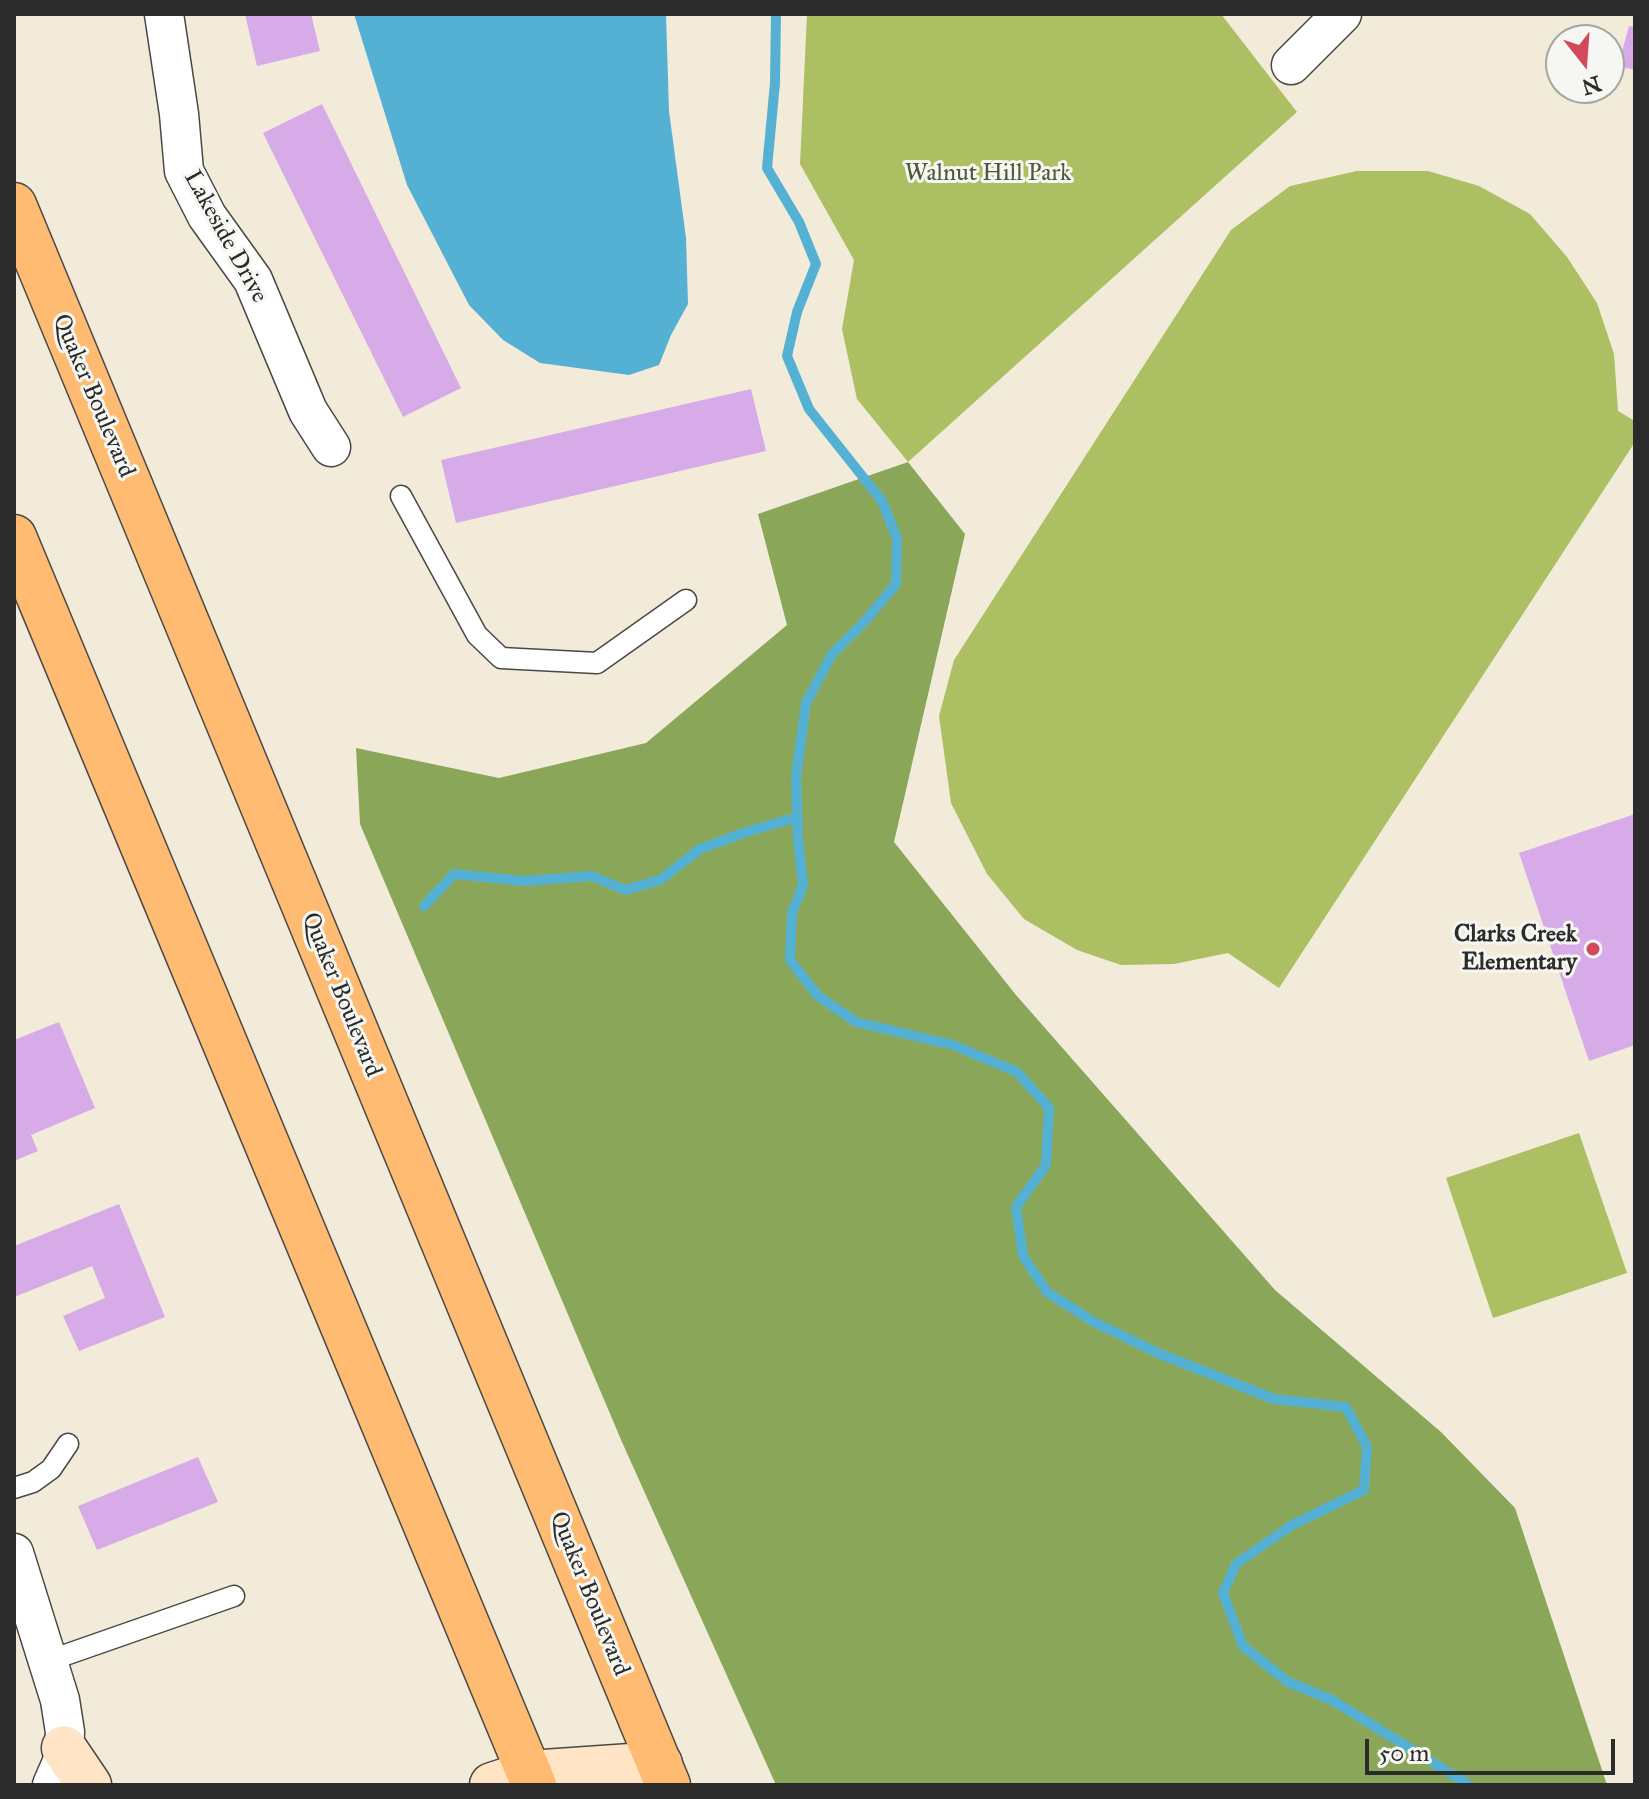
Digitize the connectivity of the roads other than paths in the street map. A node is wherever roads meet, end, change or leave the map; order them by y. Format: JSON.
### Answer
{"nodes":[{"id":1,"x":164,"y":14,"type":"edge"},
{"id":2,"x":1342,"y":14,"type":"edge"},
{"id":3,"x":1291,"y":65,"type":"dead end"},
{"id":4,"x":14,"y":205,"type":"edge"},
{"id":5,"x":331,"y":447,"type":"dead end"},
{"id":6,"x":401,"y":496,"type":"dead end"},
{"id":7,"x":14,"y":537,"type":"edge"},
{"id":8,"x":686,"y":600,"type":"dead end"},
{"id":9,"x":68,"y":1444,"type":"dead end"},
{"id":10,"x":14,"y":1488,"type":"edge"},
{"id":11,"x":14,"y":1553,"type":"edge"},
{"id":12,"x":234,"y":1596,"type":"dead end"},
{"id":13,"x":48,"y":1661,"type":"junction"},
{"id":14,"x":58,"y":1766,"type":"edge"},
{"id":15,"x":651,"y":1778,"type":"edge"},
{"id":16,"x":519,"y":1781,"type":"edge"},
{"id":17,"x":89,"y":1785,"type":"edge"}],
"edges":[{"from":1,"to":5,"type":"street","name":"Lakeside Drive"},
{"from":2,"to":3,"type":"street"},
{"from":4,"to":15,"type":"main road","name":"Quaker Boulevard"},
{"from":6,"to":8,"type":"lane"},
{"from":7,"to":16,"type":"main road"},
{"from":9,"to":10,"type":"lane"},
{"from":11,"to":13,"type":"street"},
{"from":12,"to":13,"type":"lane"},
{"from":13,"to":14,"type":"street"},
{"from":14,"to":17,"type":"street"},
{"from":15,"to":16,"type":"street"}]}
